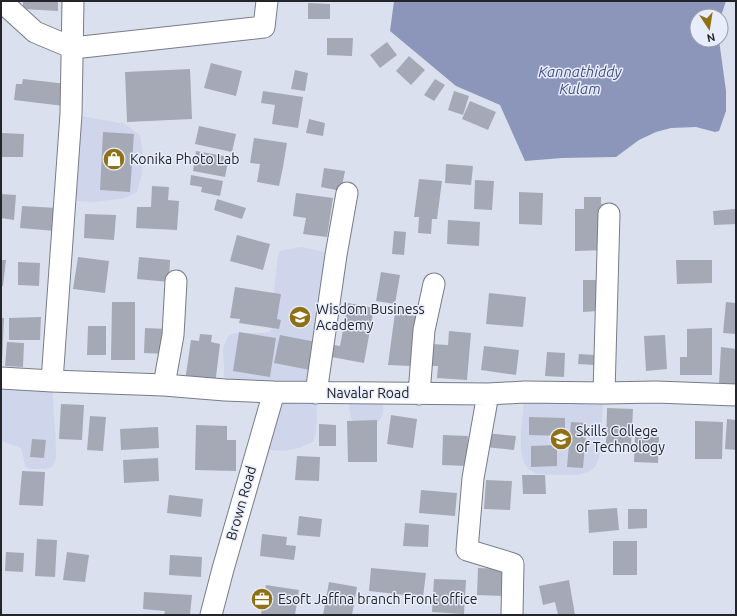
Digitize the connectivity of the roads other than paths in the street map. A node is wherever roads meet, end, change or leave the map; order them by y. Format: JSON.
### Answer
{"nodes":[{"id":1,"x":2,"y":1,"type":"edge"},
{"id":2,"x":73,"y":1,"type":"edge"},
{"id":3,"x":267,"y":1,"type":"edge"},
{"id":4,"x":73,"y":48,"type":"junction"},
{"id":5,"x":347,"y":193,"type":"dead end"},
{"id":6,"x":609,"y":214,"type":"dead end"},
{"id":7,"x":176,"y":281,"type":"dead end"},
{"id":8,"x":434,"y":284,"type":"dead end"},
{"id":9,"x":1,"y":378,"type":"edge"},
{"id":10,"x":52,"y":381,"type":"junction"},
{"id":11,"x":164,"y":385,"type":"junction"},
{"id":12,"x":274,"y":392,"type":"junction"},
{"id":13,"x":316,"y":393,"type":"junction"},
{"id":14,"x":604,"y":393,"type":"junction"},
{"id":15,"x":419,"y":394,"type":"junction"},
{"id":16,"x":736,"y":395,"type":"edge"},
{"id":17,"x":487,"y":402,"type":"junction"},
{"id":18,"x":211,"y":615,"type":"edge"},
{"id":19,"x":512,"y":615,"type":"edge"}],
"edges":[{"from":1,"to":4,"type":"street"},
{"from":2,"to":4,"type":"street"},
{"from":3,"to":4,"type":"street"},
{"from":4,"to":10,"type":"street"},
{"from":5,"to":13,"type":"street"},
{"from":6,"to":14,"type":"street"},
{"from":7,"to":11,"type":"street"},
{"from":8,"to":15,"type":"street"},
{"from":9,"to":10,"type":"street","name":"Navalar Road"},
{"from":10,"to":11,"type":"street","name":"Navalar Road"},
{"from":11,"to":12,"type":"street","name":"Navalar Road"},
{"from":12,"to":13,"type":"street","name":"Navalar Road"},
{"from":12,"to":18,"type":"street","name":"Brown Road"},
{"from":13,"to":15,"type":"street","name":"Navalar Road"},
{"from":14,"to":16,"type":"street","name":"Navalar Road"},
{"from":14,"to":17,"type":"street","name":"Navalar Road"},
{"from":15,"to":17,"type":"street","name":"Navalar Road"},
{"from":17,"to":19,"type":"street"}]}
